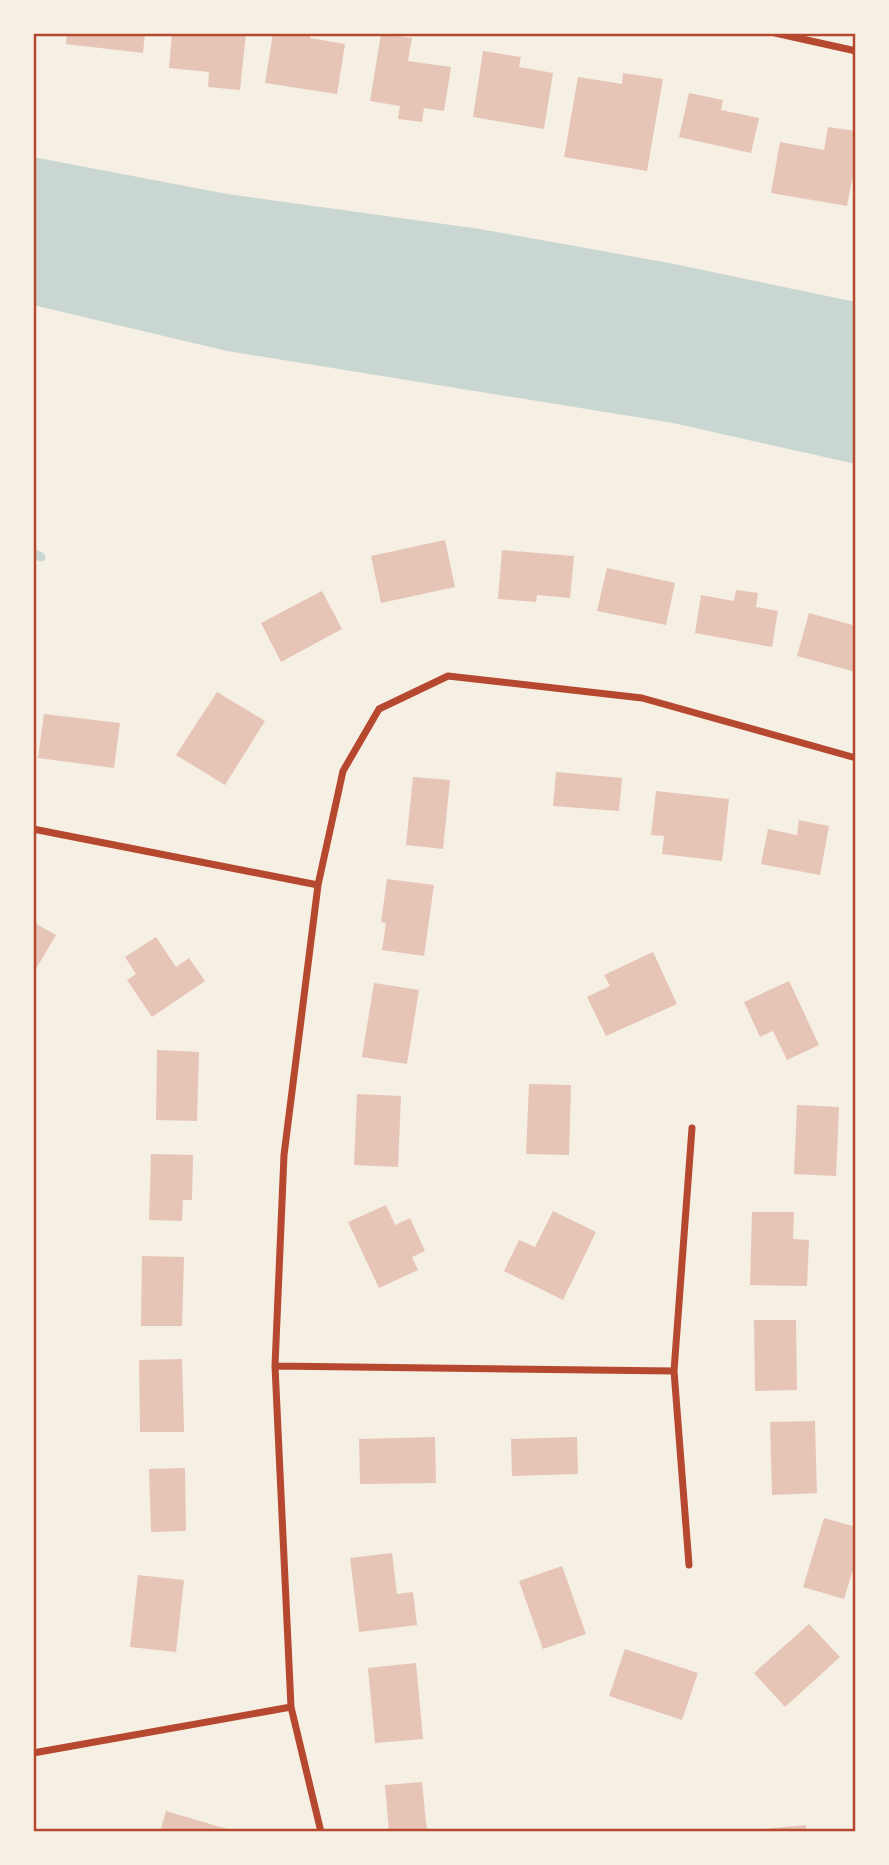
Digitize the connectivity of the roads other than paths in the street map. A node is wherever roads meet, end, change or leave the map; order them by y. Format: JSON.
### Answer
{"nodes":[{"id":1,"x":775,"y":33,"type":"edge"},
{"id":2,"x":806,"y":36,"type":"edge"},
{"id":3,"x":856,"y":51,"type":"edge"},
{"id":4,"x":856,"y":758,"type":"edge"},
{"id":5,"x":33,"y":829,"type":"edge"},
{"id":6,"x":318,"y":885,"type":"junction"},
{"id":7,"x":692,"y":1128,"type":"dead end"},
{"id":8,"x":275,"y":1366,"type":"junction"},
{"id":9,"x":674,"y":1371,"type":"junction"},
{"id":10,"x":689,"y":1565,"type":"dead end"},
{"id":11,"x":291,"y":1707,"type":"junction"},
{"id":12,"x":33,"y":1753,"type":"edge"},
{"id":13,"x":321,"y":1832,"type":"edge"}],
"edges":[{"from":1,"to":2,"type":"street"},
{"from":2,"to":3,"type":"street"},
{"from":4,"to":6,"type":"street"},
{"from":5,"to":6,"type":"street"},
{"from":6,"to":8,"type":"street"},
{"from":7,"to":9,"type":"street"},
{"from":8,"to":9,"type":"street"},
{"from":8,"to":11,"type":"street"},
{"from":9,"to":10,"type":"street"},
{"from":11,"to":12,"type":"street"},
{"from":11,"to":13,"type":"street"}]}
